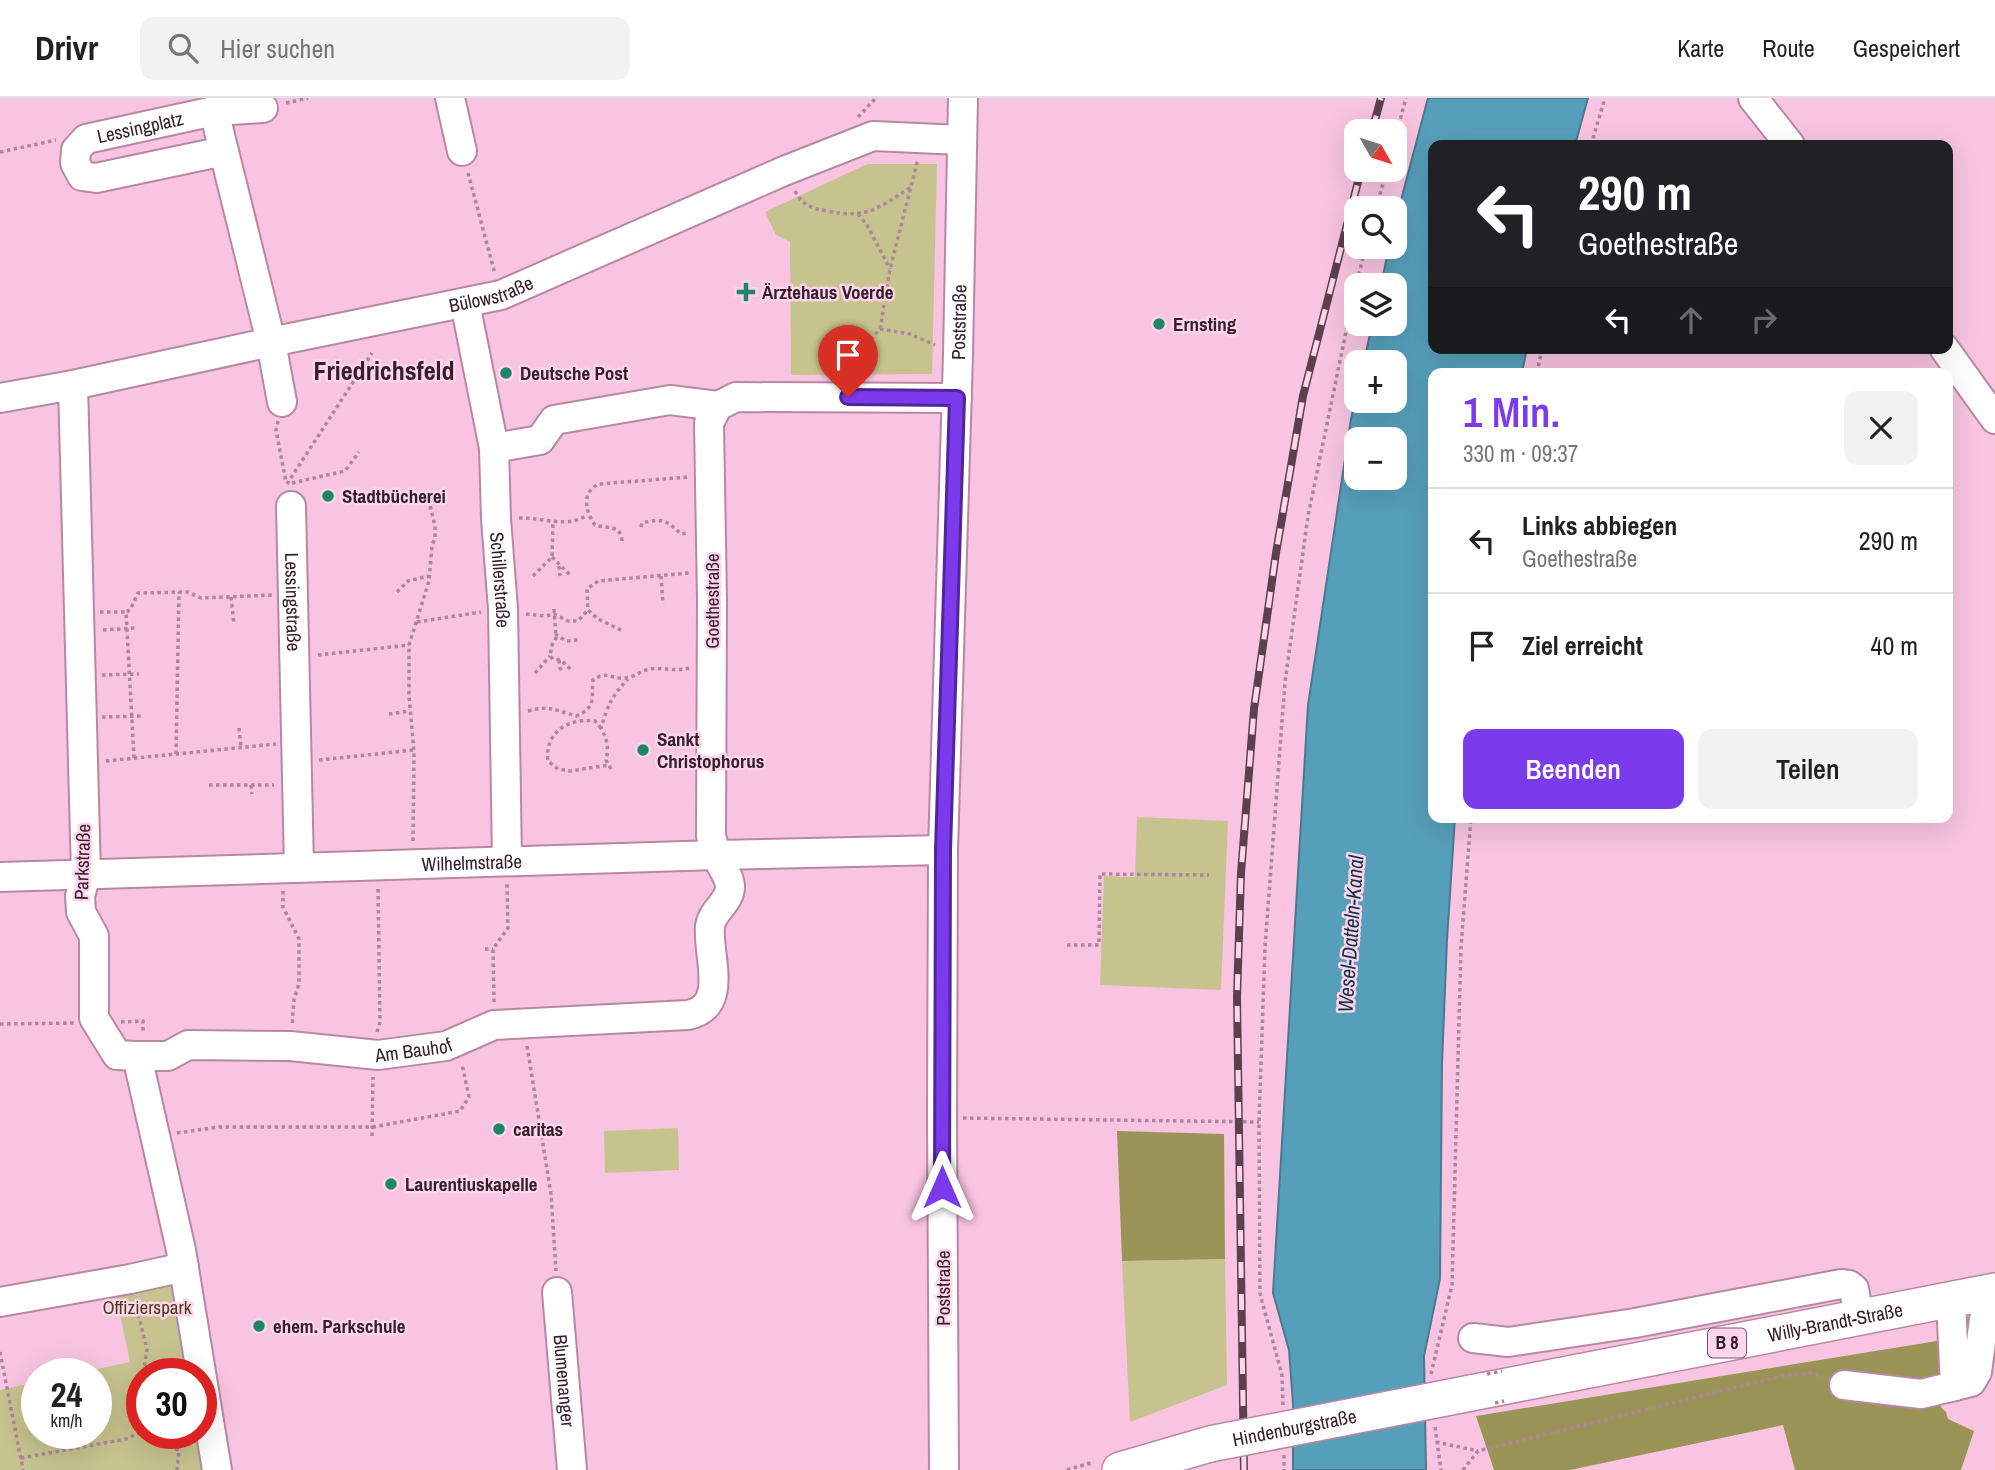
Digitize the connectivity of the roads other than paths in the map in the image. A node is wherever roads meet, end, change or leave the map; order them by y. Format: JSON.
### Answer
{"nodes":[{"id":1,"x":450,"y":98,"type":"edge"},
{"id":2,"x":963,"y":98,"type":"edge"},
{"id":3,"x":1753,"y":98,"type":"edge"},
{"id":4,"x":263,"y":108,"type":"dead end"},
{"id":5,"x":214,"y":111,"type":"junction"},
{"id":6,"x":961,"y":140,"type":"junction"},
{"id":7,"x":1786,"y":140,"type":"edge"},
{"id":8,"x":224,"y":151,"type":"junction"},
{"id":9,"x":462,"y":151,"type":"road end"},
{"id":10,"x":464,"y":303,"type":"junction"},
{"id":11,"x":271,"y":341,"type":"junction"},
{"id":12,"x":1948,"y":354,"type":"edge"},
{"id":13,"x":73,"y":385,"type":"junction"},
{"id":14,"x":0,"y":398,"type":"edge"},
{"id":15,"x":957,"y":398,"type":"junction"},
{"id":16,"x":282,"y":402,"type":"road end"},
{"id":17,"x":718,"y":406,"type":"junction"},
{"id":18,"x":1995,"y":419,"type":"edge"},
{"id":19,"x":494,"y":448,"type":"junction"},
{"id":20,"x":289,"y":495,"type":"road end"},
{"id":21,"x":943,"y":850,"type":"junction"},
{"id":22,"x":717,"y":855,"type":"junction"},
{"id":23,"x":507,"y":861,"type":"junction"},
{"id":24,"x":291,"y":868,"type":"junction"},
{"id":25,"x":86,"y":874,"type":"junction"},
{"id":26,"x":0,"y":877,"type":"edge"},
{"id":27,"x":688,"y":1015,"type":"joint"},
{"id":28,"x":137,"y":1056,"type":"junction"},
{"id":29,"x":184,"y":1267,"type":"junction"},
{"id":30,"x":1995,"y":1291,"type":"edge"},
{"id":31,"x":557,"y":1292,"type":"road end"},
{"id":32,"x":1995,"y":1297,"type":"edge"},
{"id":33,"x":1951,"y":1301,"type":"junction"},
{"id":34,"x":0,"y":1302,"type":"edge"},
{"id":35,"x":1859,"y":1318,"type":"junction"},
{"id":36,"x":1472,"y":1338,"type":"dead end"},
{"id":37,"x":1844,"y":1385,"type":"road end"},
{"id":38,"x":1955,"y":1386,"type":"junction"},
{"id":39,"x":1487,"y":1390,"type":"joint"},
{"id":40,"x":217,"y":1470,"type":"edge"},
{"id":41,"x":572,"y":1470,"type":"edge"},
{"id":42,"x":944,"y":1470,"type":"edge"},
{"id":43,"x":1120,"y":1470,"type":"edge"}],
"edges":[{"from":1,"to":9,"type":"street"},
{"from":2,"to":6,"type":"street","name":"Poststraße"},
{"from":3,"to":7,"type":"street"},
{"from":4,"to":5,"type":"street","name":"Lessingplatz"},
{"from":5,"to":8,"type":"street"},
{"from":5,"to":8,"type":"street","name":"Lessingplatz"},
{"from":6,"to":10,"type":"street","name":"Bülowstraße"},
{"from":6,"to":15,"type":"street","name":"Poststraße"},
{"from":8,"to":11,"type":"street"},
{"from":10,"to":11,"type":"street","name":"Bülowstraße"},
{"from":10,"to":19,"type":"street","name":"Schillerstraße"},
{"from":11,"to":13,"type":"street","name":"Bülowstraße"},
{"from":11,"to":16,"type":"street"},
{"from":12,"to":18,"type":"street"},
{"from":13,"to":14,"type":"street","name":"Bülowstraße"},
{"from":13,"to":25,"type":"street","name":"Parkstraße"},
{"from":15,"to":17,"type":"street"},
{"from":15,"to":21,"type":"street","name":"Poststraße"},
{"from":17,"to":19,"type":"street"},
{"from":17,"to":22,"type":"street","name":"Goethestraße"},
{"from":19,"to":23,"type":"street","name":"Schillerstraße"},
{"from":20,"to":24,"type":"street","name":"Lessingstraße"},
{"from":21,"to":22,"type":"street","name":"Wilhelmstraße"},
{"from":21,"to":42,"type":"street","name":"Poststraße"},
{"from":22,"to":23,"type":"street","name":"Wilhelmstraße"},
{"from":22,"to":27,"type":"street","name":"Goethestraße"},
{"from":23,"to":24,"type":"street","name":"Wilhelmstraße"},
{"from":24,"to":25,"type":"street","name":"Wilhelmstraße"},
{"from":25,"to":26,"type":"street","name":"Wilhelmstraße"},
{"from":25,"to":28,"type":"street","name":"Parkstraße"},
{"from":27,"to":28,"type":"street","name":"Am Bauhof"},
{"from":28,"to":29,"type":"street"},
{"from":29,"to":34,"type":"street"},
{"from":29,"to":40,"type":"street"},
{"from":30,"to":33,"type":"main road","name":"Willy-Brandt-Straße","number":"B 8"},
{"from":31,"to":41,"type":"street","name":"Blumenanger"},
{"from":32,"to":38,"type":"street"},
{"from":33,"to":35,"type":"main road","name":"Willy-Brandt-Straße","number":"B 8"},
{"from":33,"to":38,"type":"street"},
{"from":35,"to":36,"type":"street"},
{"from":35,"to":39,"type":"main road","name":"Willy-Brandt-Straße","number":"B 8"},
{"from":37,"to":38,"type":"street"},
{"from":39,"to":43,"type":"main road","name":"Hindenburgstraße","number":"B 8","bridge":true}]}
